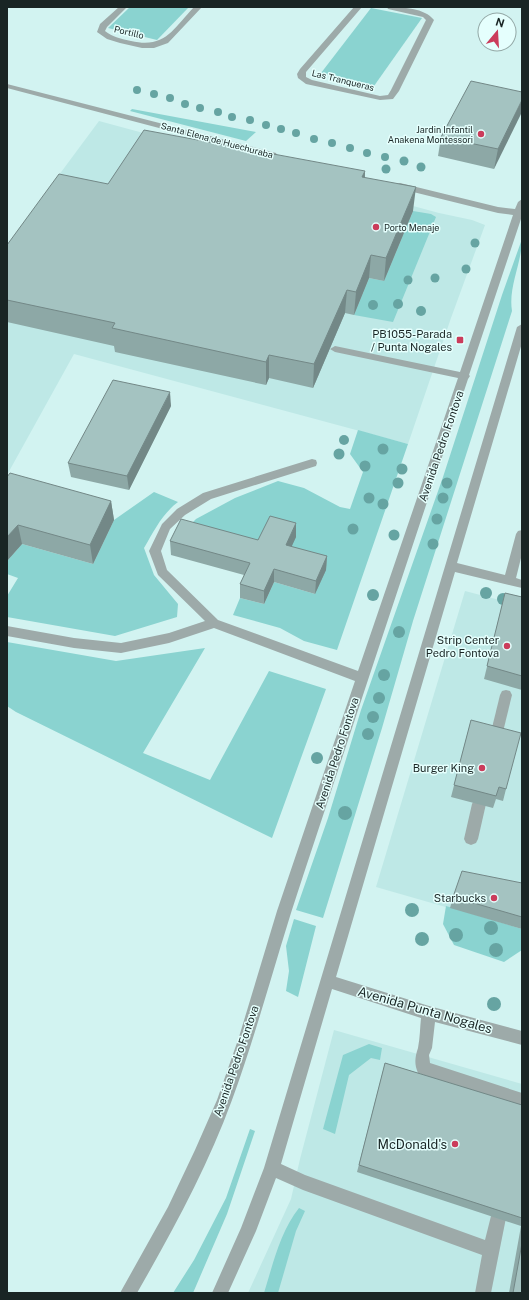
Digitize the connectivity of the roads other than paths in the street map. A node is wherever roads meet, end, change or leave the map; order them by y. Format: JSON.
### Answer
{"nodes":[{"id":1,"x":123,"y":7,"type":"edge"},
{"id":2,"x":198,"y":7,"type":"edge"},
{"id":3,"x":358,"y":7,"type":"edge"},
{"id":4,"x":391,"y":7,"type":"edge"},
{"id":5,"x":7,"y":86,"type":"edge"},
{"id":6,"x":284,"y":158,"type":"edge"},
{"id":7,"x":388,"y":183,"type":"edge"},
{"id":8,"x":522,"y":202,"type":"edge"},
{"id":9,"x":520,"y":213,"type":"edge"},
{"id":10,"x":522,"y":327,"type":"edge"},
{"id":11,"x":335,"y":349,"type":"dead end"},
{"id":12,"x":464,"y":376,"type":"junction"},
{"id":13,"x":312,"y":463,"type":"dead end"},
{"id":14,"x":522,"y":534,"type":"edge"},
{"id":15,"x":450,"y":566,"type":"junction"},
{"id":16,"x":510,"y":581,"type":"junction"},
{"id":17,"x":522,"y":584,"type":"edge"},
{"id":18,"x":214,"y":623,"type":"junction"},
{"id":19,"x":7,"y":631,"type":"edge"},
{"id":20,"x":362,"y":678,"type":"junction"},
{"id":21,"x":506,"y":695,"type":"dead end"},
{"id":22,"x":495,"y":740,"type":"edge"},
{"id":23,"x":479,"y":804,"type":"edge"},
{"id":24,"x":471,"y":839,"type":"dead end"},
{"id":25,"x":328,"y":981,"type":"junction"},
{"id":26,"x":429,"y":1012,"type":"junction"},
{"id":27,"x":522,"y":1038,"type":"edge"},
{"id":28,"x":517,"y":1113,"type":"edge"},
{"id":29,"x":272,"y":1168,"type":"junction"},
{"id":30,"x":498,"y":1218,"type":"edge"},
{"id":31,"x":491,"y":1250,"type":"junction"},
{"id":32,"x":128,"y":1293,"type":"edge"},
{"id":33,"x":220,"y":1293,"type":"edge"},
{"id":34,"x":483,"y":1293,"type":"edge"}],
"edges":[{"from":1,"to":2,"type":"street","name":"Portillo"},
{"from":3,"to":4,"type":"street","name":"Las Tranqueras"},
{"from":5,"to":6,"type":"street","name":"Santa Elena de Huechuraba"},
{"from":7,"to":9,"type":"street"},
{"from":8,"to":9,"type":"street","name":"Avenida Pedro Fontova"},
{"from":9,"to":12,"type":"street","name":"Avenida Pedro Fontova"},
{"from":10,"to":15,"type":"street"},
{"from":11,"to":12,"type":"street"},
{"from":12,"to":20,"type":"street","name":"Avenida Pedro Fontova"},
{"from":13,"to":18,"type":"street"},
{"from":14,"to":16,"type":"street"},
{"from":15,"to":16,"type":"street"},
{"from":15,"to":25,"type":"street"},
{"from":16,"to":17,"type":"street"},
{"from":18,"to":19,"type":"street"},
{"from":18,"to":20,"type":"street"},
{"from":20,"to":32,"type":"street","name":"Avenida Pedro Fontova"},
{"from":21,"to":22,"type":"street"},
{"from":23,"to":24,"type":"street"},
{"from":25,"to":26,"type":"street","name":"Avenida Punta Nogales"},
{"from":25,"to":29,"type":"street"},
{"from":26,"to":27,"type":"street","name":"Avenida Punta Nogales"},
{"from":26,"to":28,"type":"street"},
{"from":29,"to":31,"type":"street"},
{"from":29,"to":33,"type":"street"},
{"from":30,"to":31,"type":"street"},
{"from":31,"to":34,"type":"street"}]}
